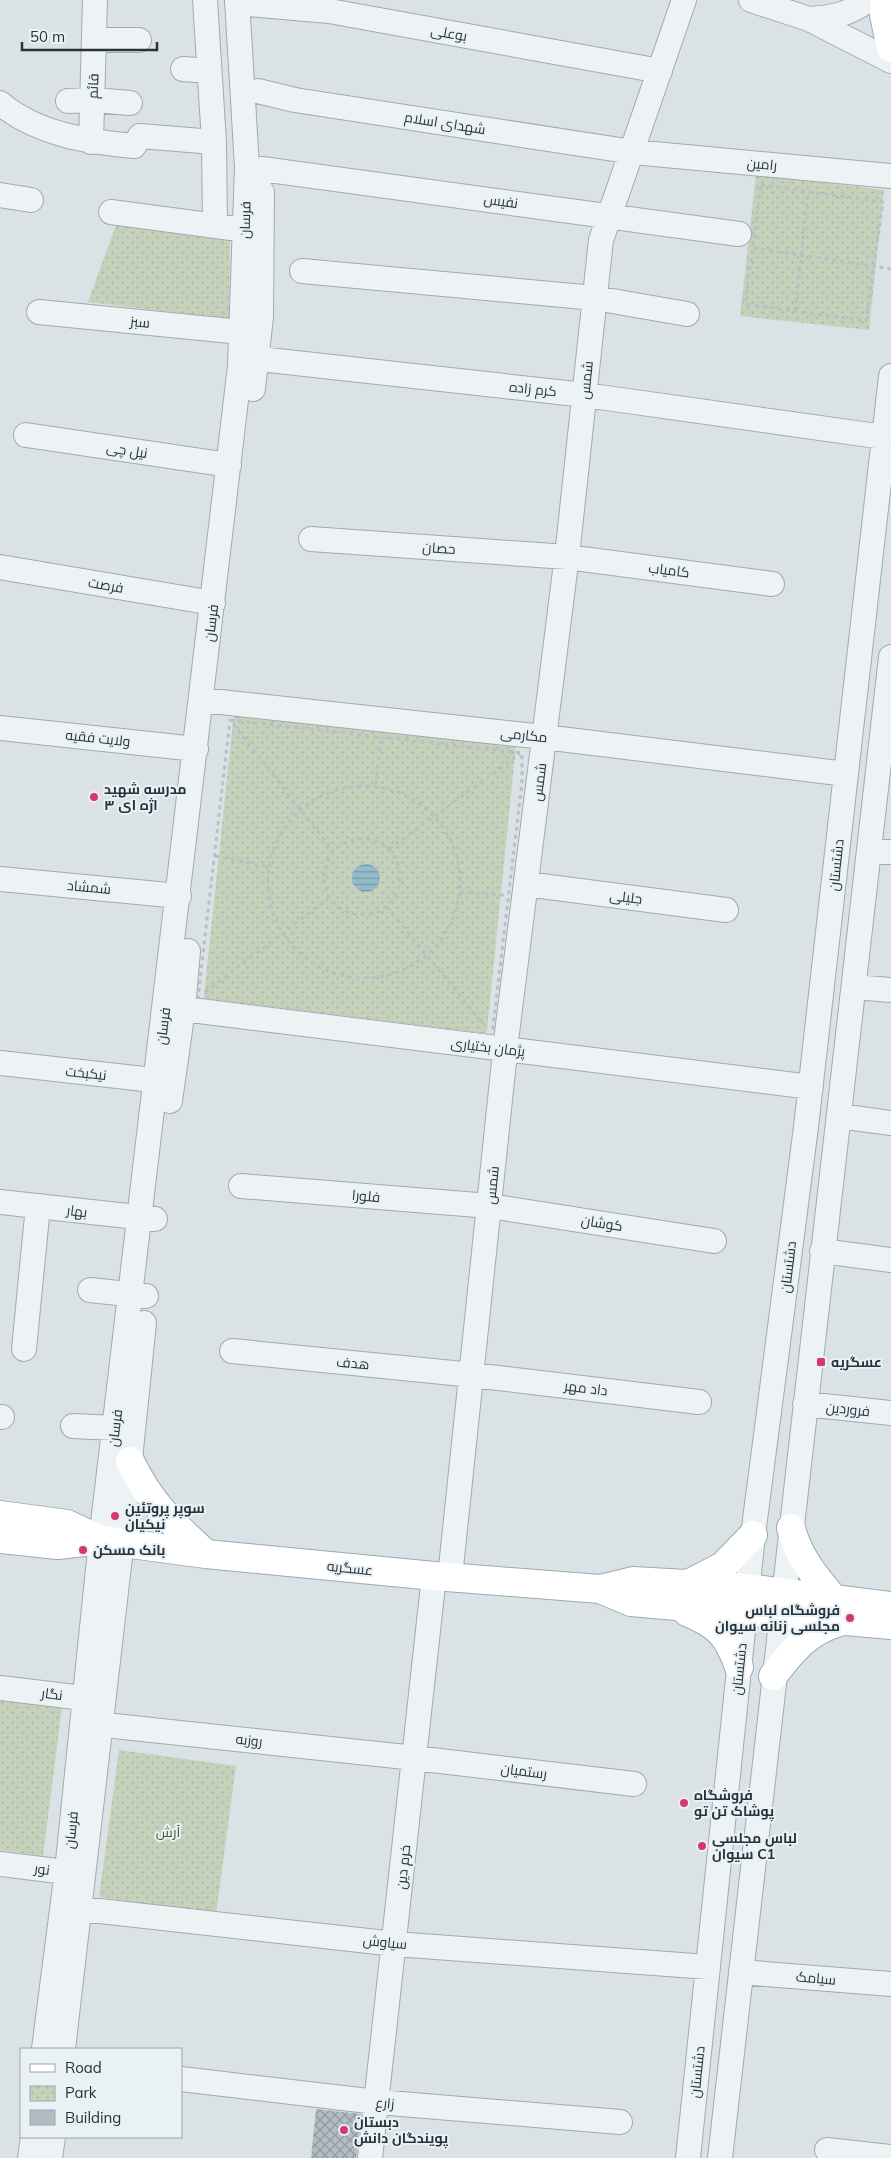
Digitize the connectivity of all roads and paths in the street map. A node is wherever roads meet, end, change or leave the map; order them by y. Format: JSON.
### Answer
{"nodes":[{"id":1,"x":96,"y":0,"type":"edge"},
{"id":2,"x":205,"y":0,"type":"edge"},
{"id":3,"x":684,"y":0,"type":"edge"},
{"id":4,"x":751,"y":0,"type":"edge"},
{"id":5,"x":868,"y":0,"type":"edge"},
{"id":6,"x":885,"y":0,"type":"edge"},
{"id":7,"x":245,"y":2,"type":"edge"},
{"id":8,"x":809,"y":19,"type":"junction"},
{"id":9,"x":94,"y":40,"type":"junction"},
{"id":10,"x":139,"y":40,"type":"dead end"},
{"id":11,"x":891,"y":48,"type":"edge"},
{"id":12,"x":891,"y":61,"type":"edge"},
{"id":13,"x":183,"y":69,"type":"dead end"},
{"id":14,"x":209,"y":71,"type":"junction"},
{"id":15,"x":660,"y":71,"type":"junction"},
{"id":16,"x":258,"y":91,"type":"junction"},
{"id":17,"x":93,"y":100,"type":"junction"},
{"id":18,"x":68,"y":101,"type":"dead end"},
{"id":19,"x":0,"y":103,"type":"edge"},
{"id":20,"x":130,"y":103,"type":"dead end"},
{"id":21,"x":91,"y":142,"type":"junction"},
{"id":22,"x":214,"y":142,"type":"junction"},
{"id":23,"x":633,"y":152,"type":"junction"},
{"id":24,"x":262,"y":169,"type":"junction"},
{"id":25,"x":889,"y":188,"type":"edge"},
{"id":26,"x":808,"y":192,"type":"junction"},
{"id":27,"x":0,"y":195,"type":"edge"},
{"id":28,"x":31,"y":200,"type":"dead end"},
{"id":29,"x":883,"y":202,"type":"junction"},
{"id":30,"x":111,"y":212,"type":"dead end"},
{"id":31,"x":610,"y":216,"type":"junction"},
{"id":32,"x":215,"y":226,"type":"junction"},
{"id":33,"x":245,"y":230,"type":"junction"},
{"id":34,"x":746,"y":241,"type":"junction"},
{"id":35,"x":801,"y":254,"type":"junction"},
{"id":36,"x":874,"y":265,"type":"junction"},
{"id":37,"x":891,"y":269,"type":"edge"},
{"id":38,"x":302,"y":271,"type":"dead end"},
{"id":39,"x":595,"y":298,"type":"junction"},
{"id":40,"x":795,"y":311,"type":"junction"},
{"id":41,"x":39,"y":312,"type":"dead end"},
{"id":42,"x":687,"y":314,"type":"dead end"},
{"id":43,"x":242,"y":332,"type":"junction"},
{"id":44,"x":249,"y":357,"type":"junction"},
{"id":45,"x":891,"y":376,"type":"edge"},
{"id":46,"x":585,"y":395,"type":"junction"},
{"id":47,"x":26,"y":434,"type":"dead end"},
{"id":48,"x":884,"y":437,"type":"junction"},
{"id":49,"x":229,"y":465,"type":"junction"},
{"id":50,"x":310,"y":539,"type":"dead end"},
{"id":51,"x":567,"y":557,"type":"junction"},
{"id":52,"x":0,"y":567,"type":"edge"},
{"id":53,"x":772,"y":584,"type":"dead end"},
{"id":54,"x":213,"y":603,"type":"junction"},
{"id":55,"x":890,"y":664,"type":"edge"},
{"id":56,"x":858,"y":670,"type":"junction"},
{"id":57,"x":889,"y":696,"type":"edge"},
{"id":58,"x":216,"y":707,"type":"junction"},
{"id":59,"x":0,"y":728,"type":"edge"},
{"id":60,"x":383,"y":729,"type":"junction"},
{"id":61,"x":544,"y":737,"type":"junction"},
{"id":62,"x":196,"y":749,"type":"junction"},
{"id":63,"x":522,"y":753,"type":"junction"},
{"id":64,"x":846,"y":774,"type":"junction"},
{"id":65,"x":376,"y":784,"type":"junction"},
{"id":66,"x":301,"y":810,"type":"junction"},
{"id":67,"x":434,"y":816,"type":"junction"},
{"id":68,"x":388,"y":848,"type":"junction"},
{"id":69,"x":333,"y":851,"type":"junction"},
{"id":70,"x":880,"y":851,"type":"edge"},
{"id":71,"x":215,"y":856,"type":"junction"},
{"id":72,"x":270,"y":867,"type":"junction"},
{"id":73,"x":0,"y":879,"type":"edge"},
{"id":74,"x":460,"y":892,"type":"junction"},
{"id":75,"x":520,"y":892,"type":"junction"},
{"id":76,"x":179,"y":896,"type":"junction"},
{"id":77,"x":329,"y":898,"type":"junction"},
{"id":78,"x":387,"y":907,"type":"junction"},
{"id":79,"x":726,"y":910,"type":"dead end"},
{"id":80,"x":283,"y":933,"type":"junction"},
{"id":81,"x":428,"y":956,"type":"junction"},
{"id":82,"x":854,"y":986,"type":"junction"},
{"id":83,"x":891,"y":990,"type":"edge"},
{"id":84,"x":182,"y":1004,"type":"junction"},
{"id":85,"x":499,"y":1042,"type":"junction"},
{"id":86,"x":0,"y":1064,"type":"edge"},
{"id":87,"x":165,"y":1082,"type":"junction"},
{"id":88,"x":810,"y":1087,"type":"junction"},
{"id":89,"x":839,"y":1116,"type":"junction"},
{"id":90,"x":891,"y":1123,"type":"edge"},
{"id":91,"x":242,"y":1186,"type":"dead end"},
{"id":92,"x":0,"y":1202,"type":"edge"},
{"id":93,"x":38,"y":1206,"type":"junction"},
{"id":94,"x":490,"y":1206,"type":"junction"},
{"id":95,"x":147,"y":1219,"type":"junction"},
{"id":96,"x":714,"y":1241,"type":"dead end"},
{"id":97,"x":822,"y":1251,"type":"junction"},
{"id":98,"x":891,"y":1260,"type":"edge"},
{"id":99,"x":90,"y":1290,"type":"dead end"},
{"id":100,"x":139,"y":1296,"type":"junction"},
{"id":101,"x":24,"y":1349,"type":"dead end"},
{"id":102,"x":232,"y":1352,"type":"dead end"},
{"id":103,"x":473,"y":1375,"type":"junction"},
{"id":104,"x":699,"y":1402,"type":"dead end"},
{"id":105,"x":805,"y":1404,"type":"junction"},
{"id":106,"x":891,"y":1413,"type":"edge"},
{"id":107,"x":72,"y":1426,"type":"dead end"},
{"id":108,"x":115,"y":1428,"type":"junction"},
{"id":109,"x":130,"y":1461,"type":"junction"},
{"id":110,"x":0,"y":1515,"type":"edge"},
{"id":111,"x":792,"y":1528,"type":"junction"},
{"id":112,"x":753,"y":1535,"type":"junction"},
{"id":113,"x":0,"y":1539,"type":"edge"},
{"id":114,"x":111,"y":1542,"type":"junction"},
{"id":115,"x":206,"y":1554,"type":"junction"},
{"id":116,"x":442,"y":1577,"type":"junction"},
{"id":117,"x":681,"y":1595,"type":"junction"},
{"id":118,"x":747,"y":1600,"type":"junction"},
{"id":119,"x":782,"y":1604,"type":"junction"},
{"id":120,"x":891,"y":1606,"type":"edge"},
{"id":121,"x":839,"y":1610,"type":"junction"},
{"id":122,"x":891,"y":1625,"type":"edge"},
{"id":123,"x":739,"y":1668,"type":"junction"},
{"id":124,"x":773,"y":1676,"type":"junction"},
{"id":125,"x":0,"y":1688,"type":"edge"},
{"id":126,"x":94,"y":1699,"type":"junction"},
{"id":127,"x":92,"y":1724,"type":"junction"},
{"id":128,"x":415,"y":1758,"type":"junction"},
{"id":129,"x":634,"y":1784,"type":"dead end"},
{"id":130,"x":0,"y":1864,"type":"edge"},
{"id":131,"x":75,"y":1873,"type":"junction"},
{"id":132,"x":71,"y":1908,"type":"junction"},
{"id":133,"x":395,"y":1944,"type":"junction"},
{"id":134,"x":708,"y":1967,"type":"junction"},
{"id":135,"x":741,"y":1972,"type":"junction"},
{"id":136,"x":891,"y":1984,"type":"edge"},
{"id":137,"x":44,"y":2048,"type":"edge"},
{"id":138,"x":63,"y":2048,"type":"edge"},
{"id":139,"x":182,"y":2079,"type":"edge"},
{"id":140,"x":377,"y":2102,"type":"junction"},
{"id":141,"x":620,"y":2122,"type":"dead end"},
{"id":142,"x":32,"y":2138,"type":"edge"},
{"id":143,"x":53,"y":2138,"type":"edge"},
{"id":144,"x":827,"y":2150,"type":"dead end"},
{"id":145,"x":891,"y":2157,"type":"edge"},
{"id":146,"x":30,"y":2158,"type":"edge"},
{"id":147,"x":50,"y":2158,"type":"edge"},
{"id":148,"x":370,"y":2158,"type":"edge"},
{"id":149,"x":688,"y":2158,"type":"edge"},
{"id":150,"x":720,"y":2158,"type":"edge"}],
"edges":[{"from":1,"to":9,"type":"street","name":"قائم"},
{"from":2,"to":14,"type":"street"},
{"from":3,"to":15,"type":"street","name":"شمس"},
{"from":4,"to":8,"type":"street"},
{"from":5,"to":8,"type":"street"},
{"from":6,"to":11,"type":"main road"},
{"from":7,"to":15,"type":"street","name":"بوعلی"},
{"from":7,"to":16,"type":"street","name":"فرسان"},
{"from":7,"to":33,"type":"street","name":"فرسان"},
{"from":8,"to":12,"type":"street"},
{"from":9,"to":10,"type":"street"},
{"from":9,"to":17,"type":"street","name":"قائم"},
{"from":13,"to":14,"type":"street"},
{"from":14,"to":22,"type":"street"},
{"from":15,"to":23,"type":"street","name":"شمس"},
{"from":16,"to":23,"type":"street","name":"شهدای اسلام"},
{"from":16,"to":24,"type":"street","name":"فرسان"},
{"from":17,"to":18,"type":"street"},
{"from":17,"to":20,"type":"street"},
{"from":17,"to":21,"type":"street","name":"قائم"},
{"from":19,"to":21,"type":"street"},
{"from":21,"to":22,"type":"street"},
{"from":22,"to":32,"type":"street"},
{"from":23,"to":25,"type":"street","name":"رامین"},
{"from":23,"to":31,"type":"street","name":"شمس"},
{"from":24,"to":31,"type":"street","name":"نفیس"},
{"from":24,"to":44,"type":"street","name":"فرسان"},
{"from":25,"to":29,"type":"path"},
{"from":26,"to":29,"type":"path"},
{"from":26,"to":34,"type":"path"},
{"from":26,"to":35,"type":"path"},
{"from":27,"to":28,"type":"street"},
{"from":29,"to":36,"type":"path"},
{"from":30,"to":32,"type":"street"},
{"from":31,"to":34,"type":"street","name":"نفیس"},
{"from":31,"to":39,"type":"street","name":"شمس"},
{"from":32,"to":33,"type":"street"},
{"from":33,"to":43,"type":"street","name":"فرسان"},
{"from":34,"to":35,"type":"path"},
{"from":34,"to":40,"type":"path"},
{"from":35,"to":36,"type":"path"},
{"from":35,"to":40,"type":"path"},
{"from":36,"to":37,"type":"path"},
{"from":36,"to":40,"type":"path"},
{"from":38,"to":39,"type":"street"},
{"from":39,"to":42,"type":"street"},
{"from":39,"to":46,"type":"street","name":"شمس"},
{"from":41,"to":43,"type":"street","name":"سبز"},
{"from":43,"to":44,"type":"street","name":"فرسان"},
{"from":44,"to":46,"type":"street","name":"کرم زاده"},
{"from":44,"to":49,"type":"street","name":"فرسان"},
{"from":44,"to":58,"type":"street","name":"فرسان"},
{"from":45,"to":48,"type":"street","name":"دشتستان"},
{"from":46,"to":48,"type":"street","name":"کرم زاده"},
{"from":46,"to":51,"type":"street","name":"شمس"},
{"from":47,"to":49,"type":"street","name":"نیل چی"},
{"from":48,"to":56,"type":"street","name":"دشتستان"},
{"from":49,"to":54,"type":"street","name":"فرسان"},
{"from":50,"to":51,"type":"street","name":"حصان"},
{"from":51,"to":53,"type":"street","name":"کامیاب"},
{"from":51,"to":61,"type":"street","name":"شمس"},
{"from":52,"to":54,"type":"street","name":"فرصت"},
{"from":54,"to":58,"type":"street","name":"فرسان"},
{"from":55,"to":56,"type":"street"},
{"from":55,"to":57,"type":"street"},
{"from":56,"to":64,"type":"street","name":"دشتستان"},
{"from":57,"to":70,"type":"street"},
{"from":58,"to":60,"type":"street","name":"مکارمی"},
{"from":58,"to":60,"type":"path"},
{"from":58,"to":62,"type":"street","name":"فرسان"},
{"from":58,"to":66,"type":"path"},
{"from":58,"to":71,"type":"path"},
{"from":58,"to":84,"type":"street","name":"فرسان"},
{"from":59,"to":62,"type":"street","name":"ولایت فقیه"},
{"from":60,"to":61,"type":"street","name":"مکارمی"},
{"from":60,"to":63,"type":"path"},
{"from":60,"to":65,"type":"path"},
{"from":61,"to":63,"type":"path"},
{"from":61,"to":64,"type":"street","name":"مکارمی"},
{"from":61,"to":75,"type":"street","name":"شمس"},
{"from":62,"to":76,"type":"street","name":"فرسان"},
{"from":63,"to":67,"type":"path"},
{"from":63,"to":75,"type":"path"},
{"from":64,"to":88,"type":"street","name":"دشتستان"},
{"from":65,"to":66,"type":"path"},
{"from":65,"to":67,"type":"path"},
{"from":66,"to":69,"type":"path"},
{"from":66,"to":72,"type":"path"},
{"from":67,"to":68,"type":"path"},
{"from":67,"to":74,"type":"path"},
{"from":68,"to":69,"type":"path"},
{"from":68,"to":78,"type":"path"},
{"from":69,"to":77,"type":"path"},
{"from":70,"to":82,"type":"street"},
{"from":71,"to":72,"type":"path"},
{"from":71,"to":84,"type":"path"},
{"from":72,"to":80,"type":"path"},
{"from":73,"to":76,"type":"street","name":"شمشاد"},
{"from":74,"to":75,"type":"path"},
{"from":74,"to":81,"type":"path"},
{"from":75,"to":79,"type":"street","name":"جلیلی"},
{"from":75,"to":85,"type":"street","name":"شمس"},
{"from":75,"to":85,"type":"path"},
{"from":76,"to":84,"type":"street","name":"فرسان"},
{"from":77,"to":78,"type":"path"},
{"from":77,"to":80,"type":"path"},
{"from":78,"to":81,"type":"path"},
{"from":80,"to":81,"type":"path"},
{"from":80,"to":84,"type":"path"},
{"from":81,"to":85,"type":"path"},
{"from":82,"to":83,"type":"street"},
{"from":82,"to":89,"type":"street"},
{"from":84,"to":85,"type":"street","name":"پژمان بختیاری"},
{"from":84,"to":85,"type":"path"},
{"from":84,"to":87,"type":"street","name":"فرسان"},
{"from":85,"to":88,"type":"street","name":"پژمان بختیاری"},
{"from":85,"to":94,"type":"street","name":"شمس"},
{"from":86,"to":87,"type":"street","name":"نیکبخت"},
{"from":87,"to":95,"type":"street","name":"فرسان"},
{"from":88,"to":112,"type":"street","name":"دشتستان"},
{"from":89,"to":90,"type":"street"},
{"from":89,"to":97,"type":"street"},
{"from":91,"to":94,"type":"street","name":"فلورا"},
{"from":92,"to":93,"type":"street","name":"بهار"},
{"from":93,"to":95,"type":"street","name":"بهار"},
{"from":93,"to":101,"type":"street"},
{"from":94,"to":96,"type":"street","name":"کوشان"},
{"from":94,"to":103,"type":"street","name":"شمس"},
{"from":95,"to":100,"type":"street","name":"فرسان"},
{"from":97,"to":98,"type":"street"},
{"from":97,"to":105,"type":"street"},
{"from":99,"to":100,"type":"street"},
{"from":100,"to":108,"type":"street","name":"فرسان"},
{"from":100,"to":109,"type":"street","name":"فرسان"},
{"from":102,"to":103,"type":"street","name":"هدف"},
{"from":103,"to":104,"type":"street","name":"داد مهر"},
{"from":103,"to":116,"type":"street","name":"شمس"},
{"from":105,"to":106,"type":"street","name":"فروردین"},
{"from":105,"to":111,"type":"street"},
{"from":107,"to":108,"type":"street"},
{"from":108,"to":114,"type":"street","name":"فرسان"},
{"from":109,"to":114,"type":"street","name":"فرسان"},
{"from":109,"to":115,"type":"main road"},
{"from":110,"to":114,"type":"main road","name":"عسگریه"},
{"from":111,"to":119,"type":"street"},
{"from":111,"to":121,"type":"main road"},
{"from":112,"to":117,"type":"main road"},
{"from":112,"to":118,"type":"street","name":"دشتستان"},
{"from":113,"to":114,"type":"main road","name":"عسگریه"},
{"from":114,"to":115,"type":"main road","name":"عسگریه"},
{"from":114,"to":126,"type":"street","name":"فرسان"},
{"from":115,"to":116,"type":"main road","name":"عسگریه"},
{"from":116,"to":117,"type":"main road","name":"عسگریه"},
{"from":116,"to":128,"type":"street","name":"خرم دین"},
{"from":117,"to":118,"type":"main road","name":"عسگریه"},
{"from":117,"to":123,"type":"main road"},
{"from":118,"to":119,"type":"main road","name":"عسگریه"},
{"from":118,"to":123,"type":"street","name":"دشتستان"},
{"from":119,"to":121,"type":"main road","name":"عسگریه"},
{"from":119,"to":124,"type":"street"},
{"from":120,"to":121,"type":"main road","name":"عسگریه"},
{"from":121,"to":122,"type":"main road","name":"عسگریه"},
{"from":121,"to":124,"type":"main road"},
{"from":123,"to":134,"type":"street","name":"دشتستان"},
{"from":124,"to":135,"type":"street"},
{"from":125,"to":126,"type":"street","name":"نگار"},
{"from":126,"to":127,"type":"street","name":"فرسان"},
{"from":127,"to":128,"type":"street","name":"روزبه"},
{"from":127,"to":131,"type":"street","name":"فرسان"},
{"from":128,"to":129,"type":"street","name":"رستمیان"},
{"from":128,"to":133,"type":"street","name":"خرم دین"},
{"from":130,"to":131,"type":"street","name":"نور"},
{"from":131,"to":132,"type":"street","name":"فرسان"},
{"from":132,"to":133,"type":"street","name":"سیاوش"},
{"from":132,"to":137,"type":"street","name":"فرسان"},
{"from":132,"to":138,"type":"street","name":"فرسان"},
{"from":133,"to":134,"type":"street","name":"سیاوش"},
{"from":133,"to":140,"type":"street","name":"خرم دین"},
{"from":134,"to":149,"type":"street","name":"دشتستان"},
{"from":135,"to":136,"type":"street","name":"سیامک"},
{"from":135,"to":150,"type":"street"},
{"from":139,"to":140,"type":"street","name":"زارع"},
{"from":140,"to":141,"type":"street","name":"زارع"},
{"from":140,"to":148,"type":"street","name":"خرم دین"},
{"from":142,"to":146,"type":"street"},
{"from":143,"to":147,"type":"street"},
{"from":144,"to":145,"type":"street"}]}
